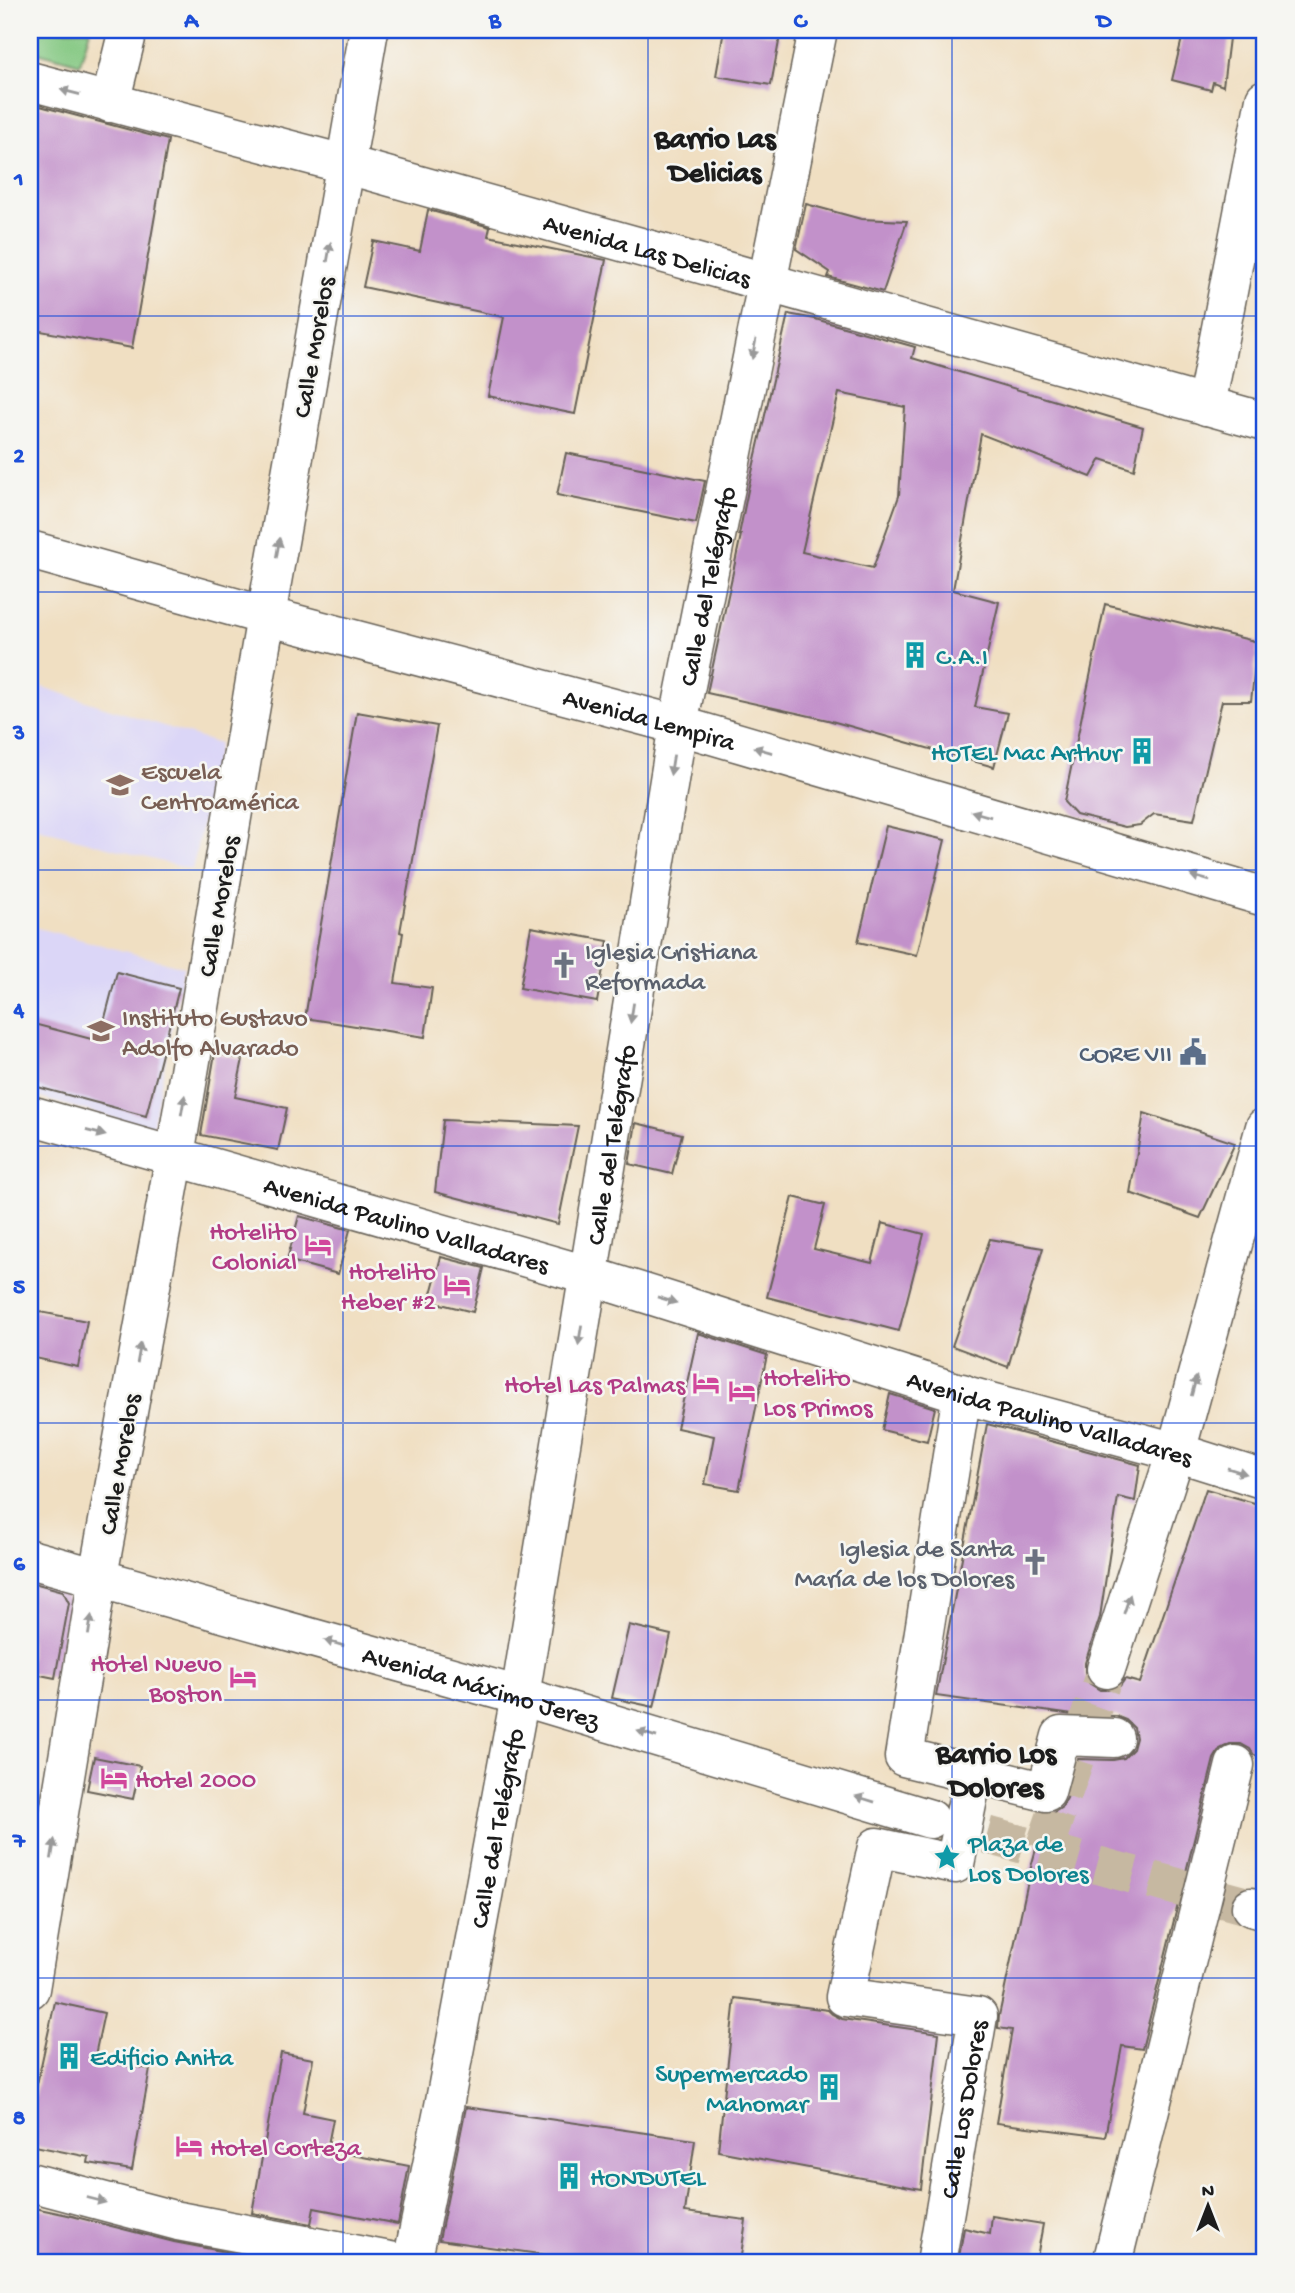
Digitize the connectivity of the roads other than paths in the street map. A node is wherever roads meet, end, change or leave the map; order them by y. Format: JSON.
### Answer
{"nodes":[{"id":1,"x":128,"y":30,"type":"edge"},
{"id":2,"x":369,"y":30,"type":"edge"},
{"id":3,"x":818,"y":30,"type":"edge"},
{"id":4,"x":30,"y":81,"type":"edge"},
{"id":5,"x":1265,"y":99,"type":"edge"},
{"id":6,"x":110,"y":103,"type":"junction"},
{"id":7,"x":344,"y":164,"type":"junction"},
{"id":8,"x":768,"y":282,"type":"junction"},
{"id":9,"x":1206,"y":406,"type":"junction"},
{"id":10,"x":1265,"y":422,"type":"edge"},
{"id":11,"x":30,"y":550,"type":"edge"},
{"id":12,"x":266,"y":616,"type":"junction"},
{"id":13,"x":678,"y":725,"type":"junction"},
{"id":14,"x":1265,"y":897,"type":"edge"},
{"id":15,"x":30,"y":1115,"type":"edge"},
{"id":16,"x":1265,"y":1127,"type":"edge"},
{"id":17,"x":175,"y":1155,"type":"junction"},
{"id":18,"x":590,"y":1276,"type":"junction"},
{"id":19,"x":962,"y":1393,"type":"junction"},
{"id":20,"x":1176,"y":1452,"type":"junction"},
{"id":21,"x":1265,"y":1479,"type":"edge"},
{"id":22,"x":30,"y":1559,"type":"edge"},
{"id":23,"x":98,"y":1576,"type":"junction"},
{"id":24,"x":1106,"y":1669,"type":"tunnel mouth"},
{"id":25,"x":520,"y":1696,"type":"junction"},
{"id":26,"x":1114,"y":1738,"type":"dead end"},
{"id":27,"x":1235,"y":1765,"type":"dead end"},
{"id":28,"x":973,"y":1773,"type":"junction"},
{"id":29,"x":930,"y":1819,"type":"tunnel mouth"},
{"id":30,"x":30,"y":1989,"type":"edge"},
{"id":31,"x":30,"y":2182,"type":"edge"},
{"id":32,"x":400,"y":2263,"type":"edge"},
{"id":33,"x":412,"y":2263,"type":"edge"},
{"id":34,"x":936,"y":2263,"type":"edge"},
{"id":35,"x":1112,"y":2263,"type":"edge"}],
"edges":[{"from":1,"to":6,"type":"street"},
{"from":2,"to":7,"type":"street","name":"Calle Morelos"},
{"from":3,"to":8,"type":"street","name":"Calle del Telégrafo"},
{"from":6,"to":4,"type":"street","name":"Avenida Las Delicias","one_way":true},
{"from":5,"to":9,"type":"street"},
{"from":6,"to":7,"type":"street","name":"Avenida Las Delicias"},
{"from":7,"to":8,"type":"street","name":"Avenida Las Delicias"},
{"from":12,"to":7,"type":"street","name":"Calle Morelos","one_way":true},
{"from":8,"to":9,"type":"street","name":"Avenida Las Delicias"},
{"from":8,"to":13,"type":"street","name":"Calle del Telégrafo","one_way":true},
{"from":9,"to":10,"type":"street","name":"Avenida Las Delicias"},
{"from":11,"to":12,"type":"street","name":"Avenida Lempira"},
{"from":12,"to":13,"type":"street","name":"Avenida Lempira"},
{"from":17,"to":12,"type":"street","name":"Calle Morelos","one_way":true},
{"from":14,"to":13,"type":"street","name":"Avenida Lempira","one_way":true},
{"from":13,"to":18,"type":"street","name":"Calle del Telégrafo","one_way":true},
{"from":15,"to":17,"type":"street","name":"Avenida Paulino Valladares","one_way":true},
{"from":20,"to":16,"type":"street","one_way":true},
{"from":17,"to":18,"type":"street","name":"Avenida Paulino Valladares"},
{"from":23,"to":17,"type":"street","name":"Calle Morelos","one_way":true},
{"from":18,"to":19,"type":"street","name":"Avenida Paulino Valladares","one_way":true},
{"from":18,"to":25,"type":"street","name":"Calle del Telégrafo","one_way":true},
{"from":19,"to":20,"type":"street","name":"Avenida Paulino Valladares"},
{"from":19,"to":28,"type":"street"},
{"from":20,"to":21,"type":"street","name":"Avenida Paulino Valladares","one_way":true},
{"from":24,"to":20,"type":"street","one_way":true},
{"from":22,"to":23,"type":"street","name":"Avenida Máximo Jerez"},
{"from":25,"to":23,"type":"street","name":"Avenida Máximo Jerez","one_way":true},
{"from":30,"to":23,"type":"street","name":"Calle Morelos","one_way":true},
{"from":29,"to":25,"type":"street","name":"Avenida Máximo Jerez","one_way":true},
{"from":25,"to":33,"type":"street","name":"Calle del Telégrafo"},
{"from":26,"to":28,"type":"street"},
{"from":27,"to":35,"type":"street"},
{"from":28,"to":34,"type":"street","name":"Calle Los Dolores"},
{"from":31,"to":32,"type":"street","one_way":true}]}
